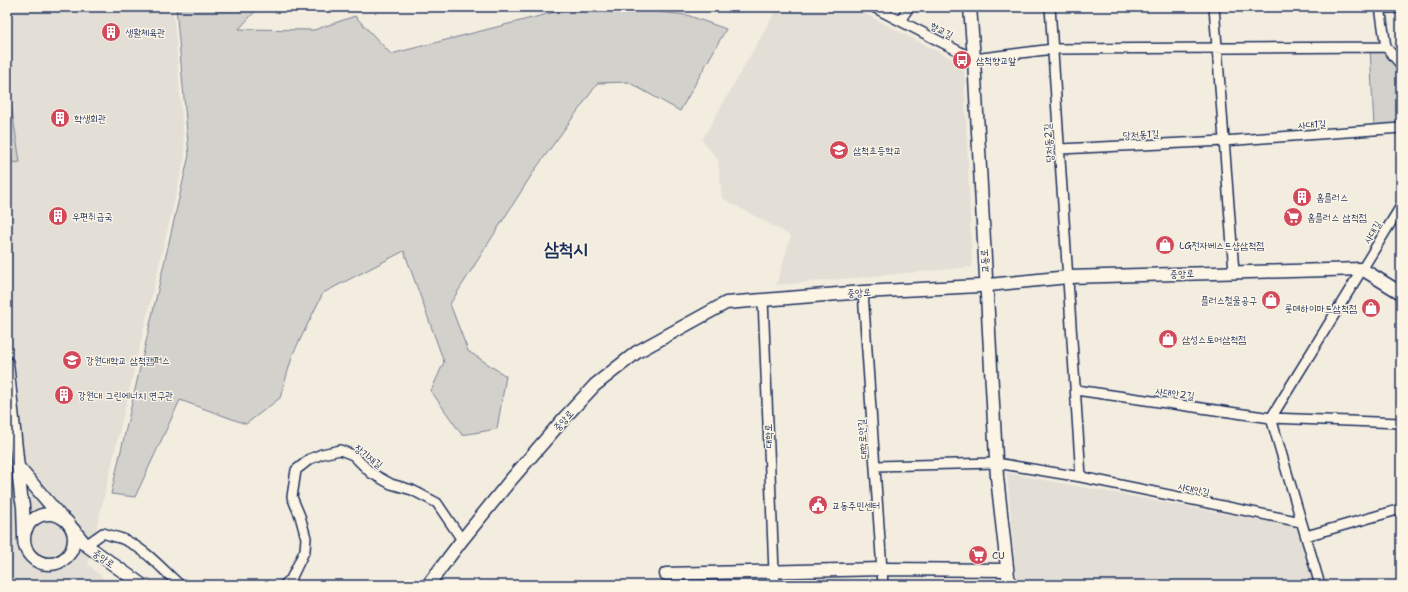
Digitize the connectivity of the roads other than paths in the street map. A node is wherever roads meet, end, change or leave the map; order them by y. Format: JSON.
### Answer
{"nodes":[{"id":1,"x":872,"y":7,"type":"edge"},
{"id":2,"x":909,"y":7,"type":"edge"},
{"id":3,"x":970,"y":7,"type":"edge"},
{"id":4,"x":1050,"y":7,"type":"edge"},
{"id":5,"x":1214,"y":7,"type":"edge"},
{"id":6,"x":1380,"y":7,"type":"edge"},
{"id":7,"x":1401,"y":8,"type":"edge"},
{"id":8,"x":900,"y":21,"type":"junction"},
{"id":9,"x":1386,"y":47,"type":"junction"},
{"id":10,"x":1217,"y":48,"type":"junction"},
{"id":11,"x":1053,"y":49,"type":"junction"},
{"id":12,"x":974,"y":58,"type":"junction"},
{"id":13,"x":1401,"y":64,"type":"edge"},
{"id":14,"x":1401,"y":128,"type":"edge"},
{"id":15,"x":1224,"y":141,"type":"junction"},
{"id":16,"x":1060,"y":149,"type":"junction"},
{"id":17,"x":1401,"y":206,"type":"edge"},
{"id":18,"x":1362,"y":269,"type":"junction"},
{"id":19,"x":1234,"y":272,"type":"junction"},
{"id":20,"x":1068,"y":277,"type":"junction"},
{"id":21,"x":986,"y":285,"type":"junction"},
{"id":22,"x":863,"y":292,"type":"junction"},
{"id":23,"x":1401,"y":293,"type":"edge"},
{"id":24,"x":763,"y":299,"type":"junction"},
{"id":25,"x":7,"y":363,"type":"edge"},
{"id":26,"x":1076,"y":390,"type":"junction"},
{"id":27,"x":1271,"y":418,"type":"junction"},
{"id":28,"x":1401,"y":423,"type":"edge"},
{"id":29,"x":996,"y":463,"type":"junction"},
{"id":30,"x":875,"y":466,"type":"junction"},
{"id":31,"x":19,"y":468,"type":"junction"},
{"id":32,"x":1081,"y":477,"type":"junction"},
{"id":33,"x":1401,"y":509,"type":"edge"},
{"id":34,"x":60,"y":516,"type":"junction"},
{"id":35,"x":1301,"y":522,"type":"junction"},
{"id":36,"x":72,"y":528,"type":"junction"},
{"id":37,"x":24,"y":536,"type":"junction"},
{"id":38,"x":1306,"y":536,"type":"junction"},
{"id":39,"x":462,"y":540,"type":"junction"},
{"id":40,"x":86,"y":545,"type":"junction"},
{"id":41,"x":67,"y":557,"type":"junction"},
{"id":42,"x":882,"y":569,"type":"junction"},
{"id":43,"x":1008,"y":570,"type":"junction"},
{"id":44,"x":774,"y":572,"type":"junction"},
{"id":45,"x":666,"y":574,"type":"dead end"},
{"id":46,"x":142,"y":585,"type":"edge"},
{"id":47,"x":180,"y":585,"type":"edge"},
{"id":48,"x":284,"y":585,"type":"edge"},
{"id":49,"x":428,"y":585,"type":"edge"},
{"id":50,"x":775,"y":585,"type":"edge"},
{"id":51,"x":884,"y":585,"type":"edge"},
{"id":52,"x":1009,"y":585,"type":"edge"},
{"id":53,"x":1320,"y":585,"type":"edge"}],
"edges":[{"from":1,"to":8,"type":"street","name":"향교길"},
{"from":2,"to":8,"type":"street"},
{"from":3,"to":12,"type":"street","name":"교동로"},
{"from":4,"to":11,"type":"street","name":"당저동2길"},
{"from":5,"to":10,"type":"street"},
{"from":6,"to":7,"type":"street"},
{"from":6,"to":9,"type":"street"},
{"from":8,"to":12,"type":"street","name":"향교길"},
{"from":9,"to":10,"type":"street"},
{"from":9,"to":13,"type":"street"},
{"from":10,"to":11,"type":"street"},
{"from":10,"to":15,"type":"street"},
{"from":11,"to":12,"type":"street"},
{"from":11,"to":16,"type":"street","name":"당저동2길"},
{"from":12,"to":21,"type":"street","name":"교동로"},
{"from":14,"to":15,"type":"street","name":"사대1길"},
{"from":15,"to":16,"type":"street","name":"당저동1길"},
{"from":15,"to":19,"type":"street"},
{"from":16,"to":20,"type":"street","name":"당저동2길"},
{"from":17,"to":18,"type":"street","name":"사대길"},
{"from":18,"to":19,"type":"street","name":"중앙로"},
{"from":18,"to":23,"type":"street"},
{"from":18,"to":27,"type":"street"},
{"from":19,"to":20,"type":"street","name":"중앙로"},
{"from":20,"to":21,"type":"street","name":"중앙로"},
{"from":20,"to":26,"type":"street"},
{"from":21,"to":22,"type":"street","name":"중앙로"},
{"from":21,"to":29,"type":"street","name":"교동로"},
{"from":22,"to":24,"type":"street","name":"중앙로"},
{"from":22,"to":30,"type":"street","name":"대학로안길"},
{"from":24,"to":39,"type":"street","name":"중앙로"},
{"from":24,"to":44,"type":"street","name":"대학로"},
{"from":25,"to":31,"type":"street"},
{"from":26,"to":27,"type":"street","name":"사대안2길"},
{"from":26,"to":32,"type":"street"},
{"from":27,"to":28,"type":"street"},
{"from":27,"to":35,"type":"street"},
{"from":29,"to":30,"type":"street"},
{"from":29,"to":32,"type":"street"},
{"from":29,"to":43,"type":"street","name":"교동로"},
{"from":30,"to":42,"type":"street","name":"대학로안길"},
{"from":31,"to":34,"type":"street"},
{"from":31,"to":37,"type":"street"},
{"from":32,"to":35,"type":"street","name":"사대안길"},
{"from":33,"to":38,"type":"street"},
{"from":34,"to":36,"type":"street"},
{"from":34,"to":37,"type":"street"},
{"from":35,"to":38,"type":"street"},
{"from":36,"to":40,"type":"street","name":"중앙로"},
{"from":36,"to":41,"type":"street"},
{"from":37,"to":41,"type":"street"},
{"from":38,"to":53,"type":"street"},
{"from":39,"to":48,"type":"street","name":"장기재길"},
{"from":39,"to":49,"type":"street","name":"중앙로"},
{"from":40,"to":41,"type":"street"},
{"from":40,"to":46,"type":"street","name":"중앙로"},
{"from":40,"to":47,"type":"street"},
{"from":42,"to":43,"type":"street"},
{"from":42,"to":44,"type":"street"},
{"from":42,"to":51,"type":"street","name":"대학로안길"},
{"from":43,"to":52,"type":"street","name":"교동로"},
{"from":44,"to":45,"type":"street"},
{"from":44,"to":50,"type":"street","name":"대학로"}]}
